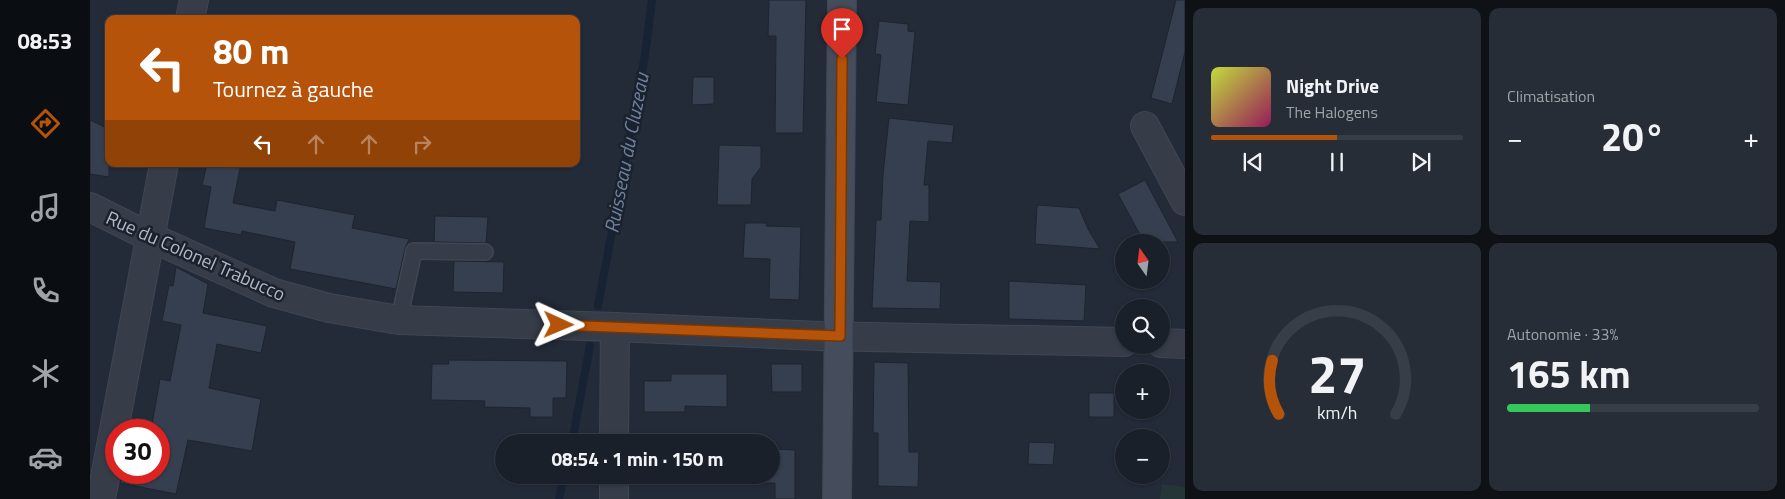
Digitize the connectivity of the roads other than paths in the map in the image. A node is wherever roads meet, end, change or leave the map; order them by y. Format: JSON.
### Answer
{"nodes":[{"id":1,"x":194,"y":0,"type":"edge"},
{"id":2,"x":842,"y":0,"type":"edge"},
{"id":3,"x":191,"y":15,"type":"edge"},
{"id":4,"x":1144,"y":126,"type":"dead end"},
{"id":5,"x":163,"y":167,"type":"edge"},
{"id":6,"x":1185,"y":201,"type":"edge"},
{"id":7,"x":90,"y":207,"type":"edge"},
{"id":8,"x":150,"y":237,"type":"junction"},
{"id":9,"x":485,"y":252,"type":"dead end"},
{"id":10,"x":399,"y":320,"type":"junction"},
{"id":11,"x":615,"y":326,"type":"junction"},
{"id":12,"x":840,"y":336,"type":"junction"},
{"id":13,"x":1115,"y":342,"type":"edge"},
{"id":14,"x":1170,"y":343,"type":"edge"},
{"id":15,"x":1185,"y":344,"type":"edge"},
{"id":16,"x":614,"y":434,"type":"edge"},
{"id":17,"x":614,"y":484,"type":"edge"},
{"id":18,"x":101,"y":499,"type":"edge"},
{"id":19,"x":614,"y":499,"type":"edge"},
{"id":20,"x":837,"y":499,"type":"edge"}],
"edges":[{"from":1,"to":3,"type":"street"},
{"from":2,"to":12,"type":"main road"},
{"from":4,"to":6,"type":"street"},
{"from":5,"to":8,"type":"street"},
{"from":7,"to":8,"type":"street","name":"Rue du Colonel Trabucco"},
{"from":8,"to":10,"type":"street","name":"Rue du Colonel Trabucco"},
{"from":8,"to":18,"type":"street"},
{"from":9,"to":10,"type":"lane"},
{"from":10,"to":11,"type":"street","name":"Rue du Colonel Trabucco"},
{"from":11,"to":12,"type":"street","name":"Rue du Colonel Trabucco"},
{"from":11,"to":16,"type":"street"},
{"from":12,"to":13,"type":"street","name":"Rue du Colonel Trabucco"},
{"from":12,"to":20,"type":"main road"},
{"from":14,"to":15,"type":"street"},
{"from":17,"to":19,"type":"street"}]}
